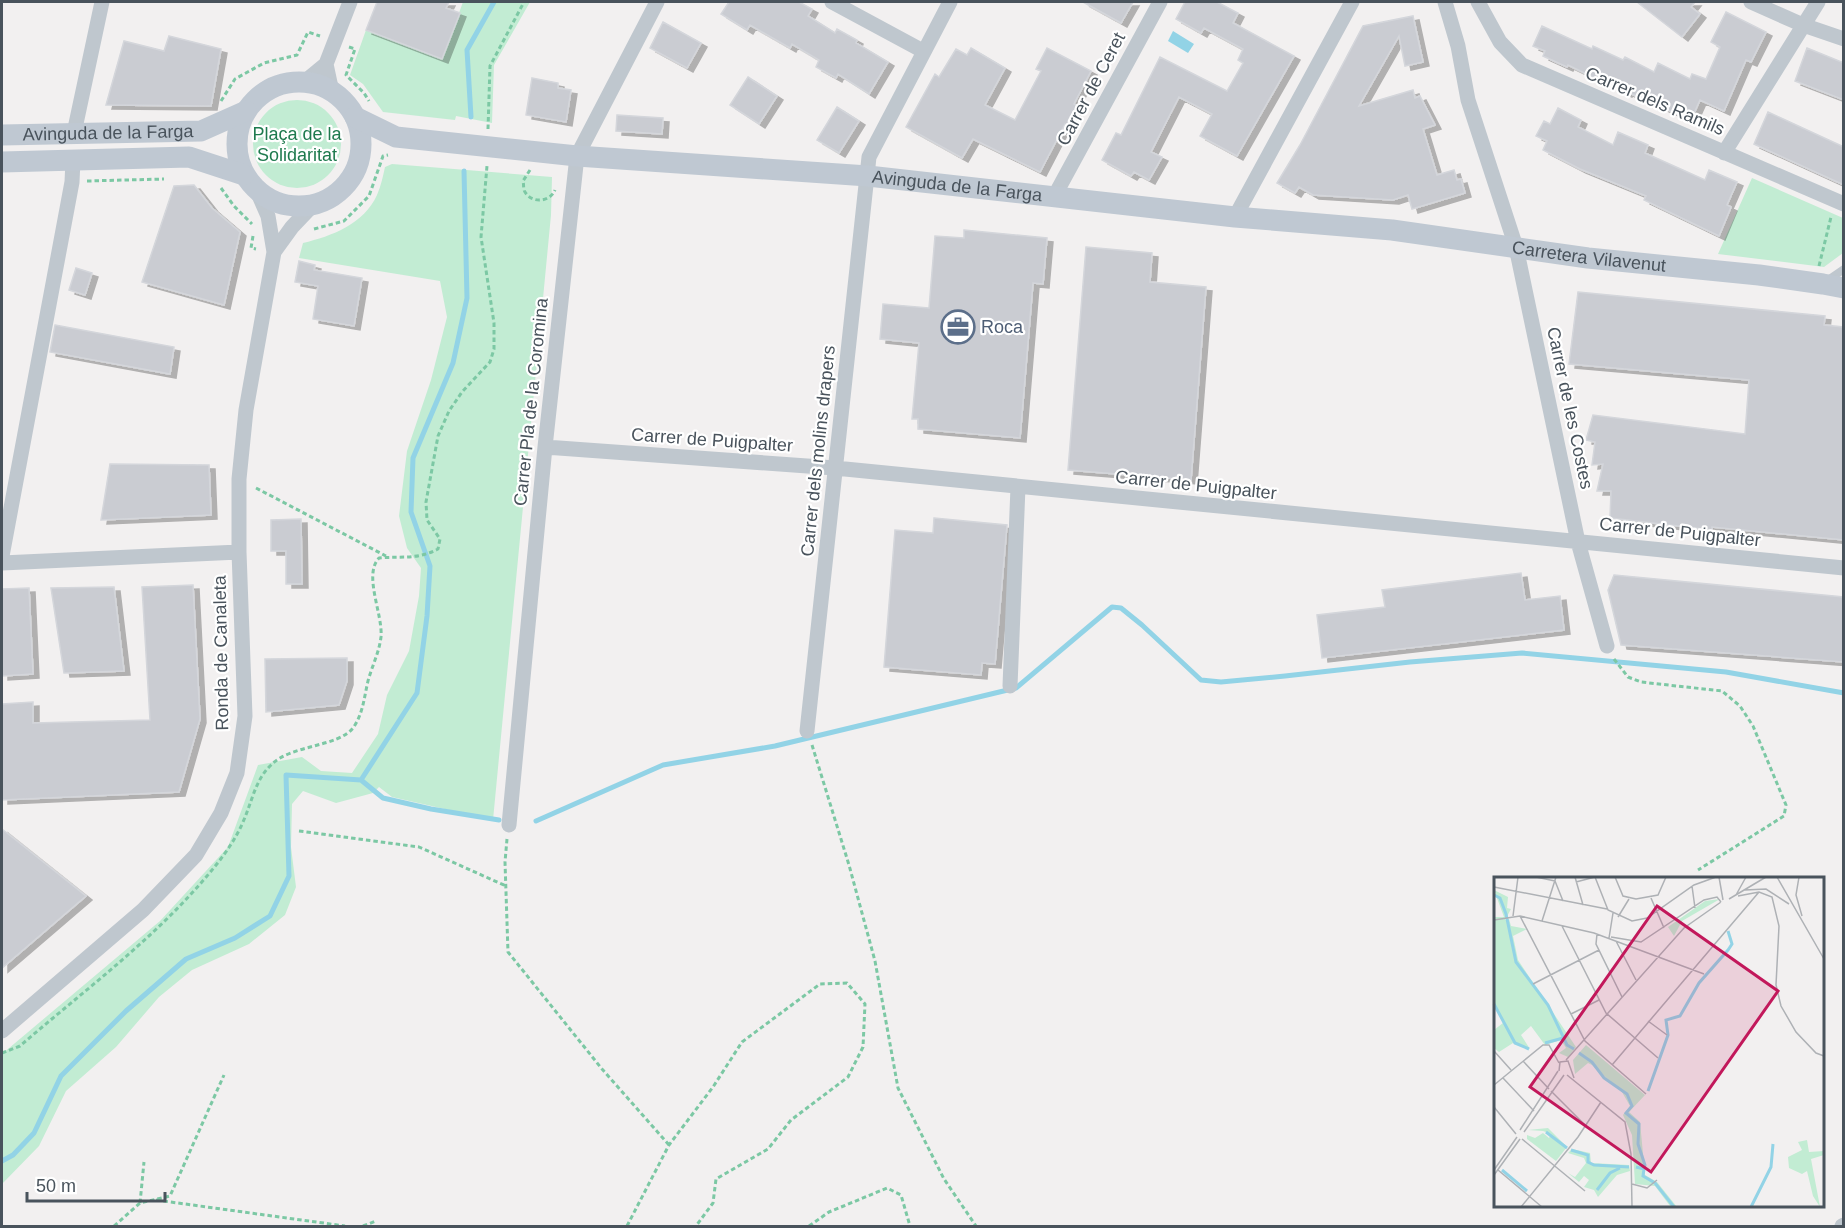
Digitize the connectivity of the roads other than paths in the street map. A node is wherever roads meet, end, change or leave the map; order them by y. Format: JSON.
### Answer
{"nodes":[{"id":1,"x":102,"y":2,"type":"edge"},
{"id":2,"x":350,"y":2,"type":"edge"},
{"id":3,"x":657,"y":2,"type":"edge"},
{"id":4,"x":832,"y":2,"type":"edge"},
{"id":5,"x":950,"y":2,"type":"edge"},
{"id":6,"x":1160,"y":2,"type":"edge"},
{"id":7,"x":1352,"y":2,"type":"edge"},
{"id":8,"x":1445,"y":2,"type":"edge"},
{"id":9,"x":1478,"y":2,"type":"edge"},
{"id":10,"x":1751,"y":2,"type":"edge"},
{"id":11,"x":1818,"y":2,"type":"edge"},
{"id":12,"x":1803,"y":26,"type":"junction"},
{"id":13,"x":1844,"y":39,"type":"edge"},
{"id":14,"x":923,"y":51,"type":"junction"},
{"id":15,"x":326,"y":64,"type":"junction"},
{"id":16,"x":303,"y":83,"type":"junction"},
{"id":17,"x":332,"y":92,"type":"junction"},
{"id":18,"x":246,"y":111,"type":"junction"},
{"id":19,"x":355,"y":117,"type":"junction"},
{"id":20,"x":74,"y":133,"type":"junction"},
{"id":21,"x":2,"y":135,"type":"edge"},
{"id":22,"x":396,"y":137,"type":"junction"},
{"id":23,"x":361,"y":152,"type":"junction"},
{"id":24,"x":1724,"y":153,"type":"junction"},
{"id":25,"x":577,"y":156,"type":"junction"},
{"id":26,"x":74,"y":160,"type":"junction"},
{"id":27,"x":2,"y":162,"type":"edge"},
{"id":28,"x":868,"y":176,"type":"junction"},
{"id":29,"x":251,"y":183,"type":"junction"},
{"id":30,"x":1055,"y":195,"type":"junction"},
{"id":31,"x":1840,"y":202,"type":"edge"},
{"id":32,"x":312,"y":206,"type":"junction"},
{"id":33,"x":1235,"y":217,"type":"junction"},
{"id":34,"x":1516,"y":247,"type":"junction"},
{"id":35,"x":274,"y":252,"type":"junction"},
{"id":36,"x":1844,"y":269,"type":"edge"},
{"id":37,"x":1827,"y":285,"type":"edge"},
{"id":38,"x":544,"y":447,"type":"junction"},
{"id":39,"x":835,"y":468,"type":"junction"},
{"id":40,"x":1018,"y":487,"type":"junction"},
{"id":41,"x":1578,"y":542,"type":"junction"},
{"id":42,"x":239,"y":552,"type":"junction"},
{"id":43,"x":2,"y":556,"type":"edge"},
{"id":44,"x":2,"y":563,"type":"edge"},
{"id":45,"x":1844,"y":568,"type":"edge"},
{"id":46,"x":1606,"y":646,"type":"road end"},
{"id":47,"x":1010,"y":686,"type":"dead end"},
{"id":48,"x":807,"y":731,"type":"road end"},
{"id":49,"x":509,"y":825,"type":"road end"},
{"id":50,"x":2,"y":1031,"type":"edge"}],
"edges":[{"from":1,"to":20,"type":"street"},
{"from":2,"to":15,"type":"street"},
{"from":3,"to":25,"type":"street","name":"Carrer Pla de la Coromina"},
{"from":4,"to":14,"type":"street"},
{"from":5,"to":14,"type":"street","name":"Carrer dels molins drapers"},
{"from":6,"to":30,"type":"street","name":"Carrer de Ceret"},
{"from":7,"to":33,"type":"street"},
{"from":8,"to":34,"type":"street","name":"Carretera Vilavenut"},
{"from":9,"to":24,"type":"street","name":"Carrer dels Ramils"},
{"from":10,"to":12,"type":"street"},
{"from":11,"to":12,"type":"street"},
{"from":12,"to":13,"type":"street"},
{"from":12,"to":24,"type":"street"},
{"from":14,"to":28,"type":"street","name":"Carrer dels molins drapers"},
{"from":15,"to":16,"type":"street"},
{"from":15,"to":17,"type":"street"},
{"from":16,"to":17,"type":"street"},
{"from":16,"to":18,"type":"street"},
{"from":17,"to":19,"type":"street"},
{"from":18,"to":20,"type":"street","name":"Avinguda de la Farga"},
{"from":18,"to":29,"type":"street"},
{"from":19,"to":22,"type":"street","name":"Avinguda de la Farga"},
{"from":19,"to":23,"type":"street"},
{"from":20,"to":21,"type":"street","name":"Avinguda de la Farga"},
{"from":22,"to":23,"type":"street","name":"Avinguda de la Farga"},
{"from":22,"to":25,"type":"street","name":"Avinguda de la Farga"},
{"from":23,"to":32,"type":"street"},
{"from":24,"to":31,"type":"street","name":"Carrer dels Ramils"},
{"from":25,"to":28,"type":"street","name":"Avinguda de la Farga"},
{"from":25,"to":38,"type":"street","name":"Carrer Pla de la Coromina"},
{"from":26,"to":27,"type":"street","name":"Avinguda de la Farga"},
{"from":26,"to":29,"type":"street","name":"Avinguda de la Farga"},
{"from":26,"to":43,"type":"street"},
{"from":28,"to":30,"type":"street","name":"Avinguda de la Farga"},
{"from":28,"to":39,"type":"street","name":"Carrer dels molins drapers"},
{"from":29,"to":32,"type":"street"},
{"from":29,"to":35,"type":"street","name":"Ronda de Canaleta"},
{"from":30,"to":33,"type":"street","name":"Avinguda de la Farga"},
{"from":32,"to":35,"type":"street","name":"Ronda de Canaleta"},
{"from":33,"to":34,"type":"street","name":"Avinguda de la Farga"},
{"from":34,"to":37,"type":"street","name":"Carretera Vilavenut"},
{"from":34,"to":41,"type":"street","name":"Carrer de les Costes"},
{"from":35,"to":42,"type":"street","name":"Ronda de Canaleta"},
{"from":36,"to":37,"type":"lane"},
{"from":38,"to":39,"type":"street","name":"Carrer de Puigpalter"},
{"from":38,"to":49,"type":"street","name":"Carrer Pla de la Coromina"},
{"from":39,"to":40,"type":"street","name":"Carrer de Puigpalter"},
{"from":39,"to":48,"type":"street","name":"Carrer dels molins drapers"},
{"from":40,"to":41,"type":"street","name":"Carrer de Puigpalter"},
{"from":40,"to":47,"type":"street"},
{"from":41,"to":45,"type":"street","name":"Carrer de Puigpalter"},
{"from":41,"to":46,"type":"street","name":"Carrer de les Costes"},
{"from":42,"to":44,"type":"street"},
{"from":42,"to":50,"type":"street","name":"Ronda de Canaleta"}]}
